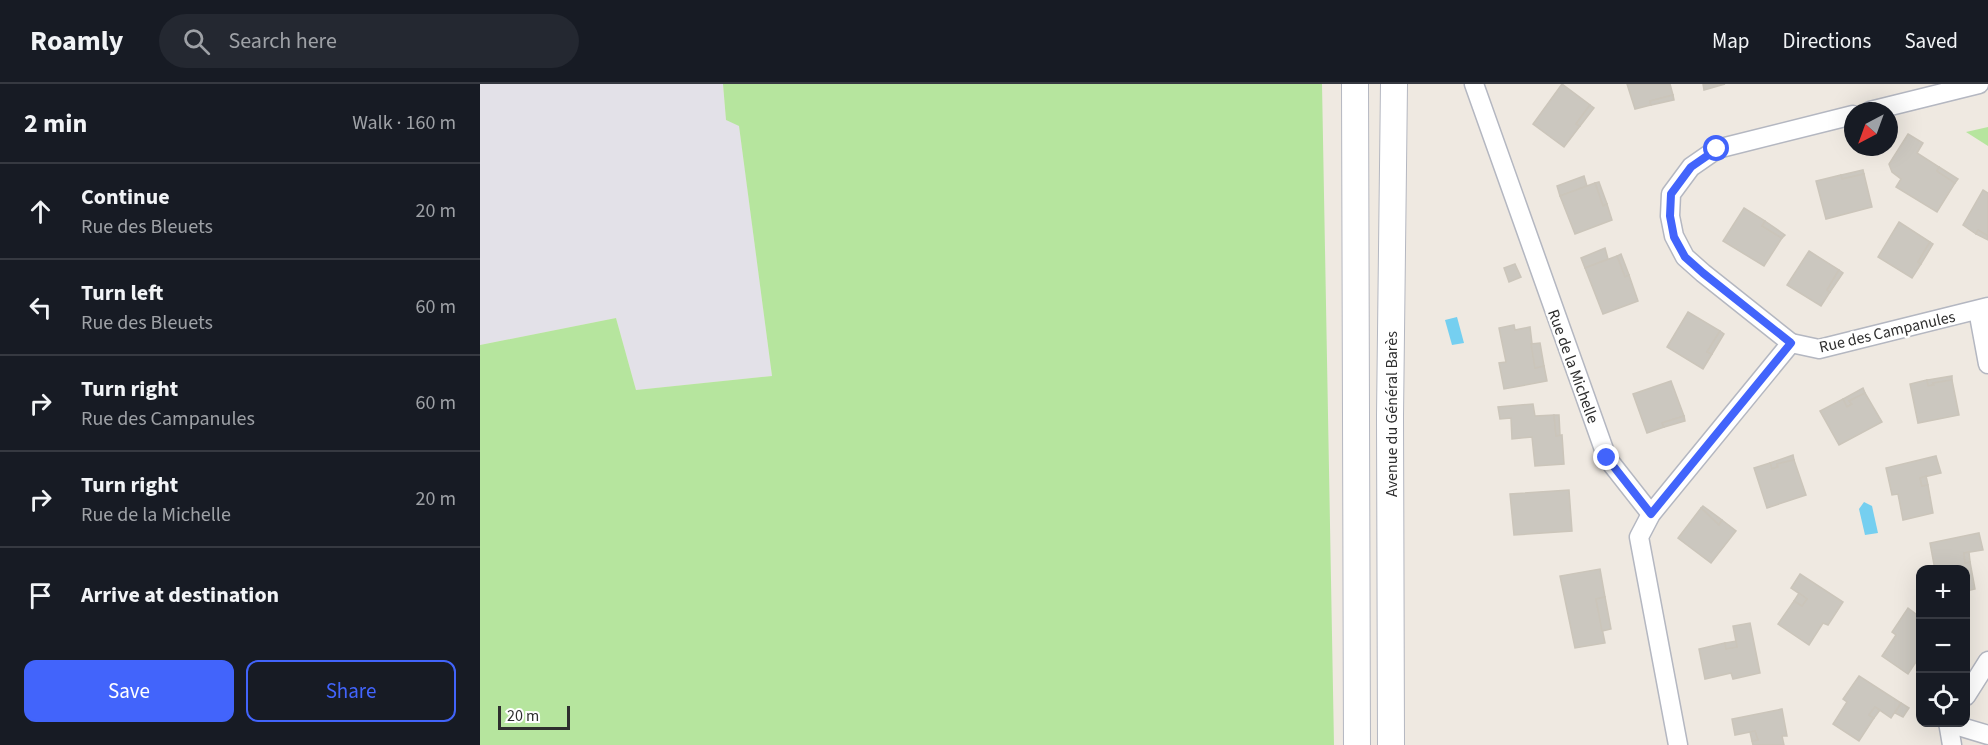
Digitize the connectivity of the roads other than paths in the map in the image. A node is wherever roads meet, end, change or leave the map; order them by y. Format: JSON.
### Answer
{"nodes":[{"id":1,"x":1355,"y":84,"type":"edge"},
{"id":2,"x":1394,"y":84,"type":"edge"},
{"id":3,"x":1474,"y":84,"type":"edge"},
{"id":4,"x":1979,"y":84,"type":"edge"},
{"id":5,"x":1898,"y":104,"type":"edge"},
{"id":6,"x":1844,"y":117,"type":"edge"},
{"id":7,"x":1983,"y":309,"type":"edge"},
{"id":8,"x":1791,"y":343,"type":"junction"},
{"id":9,"x":1988,"y":364,"type":"edge"},
{"id":10,"x":1651,"y":514,"type":"junction"},
{"id":11,"x":1988,"y":661,"type":"edge"},
{"id":12,"x":1970,"y":688,"type":"edge"},
{"id":13,"x":1949,"y":727,"type":"edge"},
{"id":14,"x":1961,"y":727,"type":"edge"},
{"id":15,"x":1988,"y":735,"type":"edge"},
{"id":16,"x":1357,"y":745,"type":"edge"},
{"id":17,"x":1391,"y":745,"type":"edge"},
{"id":18,"x":1678,"y":745,"type":"edge"},
{"id":19,"x":1952,"y":745,"type":"edge"}],
"edges":[{"from":1,"to":16,"type":"main road"},
{"from":2,"to":17,"type":"main road","name":"Avenue du Général Barès"},
{"from":3,"to":10,"type":"street","name":"Rue de la Michelle"},
{"from":4,"to":5,"type":"street"},
{"from":6,"to":8,"type":"street"},
{"from":7,"to":8,"type":"street","name":"Rue des Campanules"},
{"from":7,"to":9,"type":"street"},
{"from":8,"to":10,"type":"street"},
{"from":10,"to":18,"type":"street"},
{"from":11,"to":12,"type":"street"},
{"from":13,"to":19,"type":"street"},
{"from":14,"to":15,"type":"street"}]}
